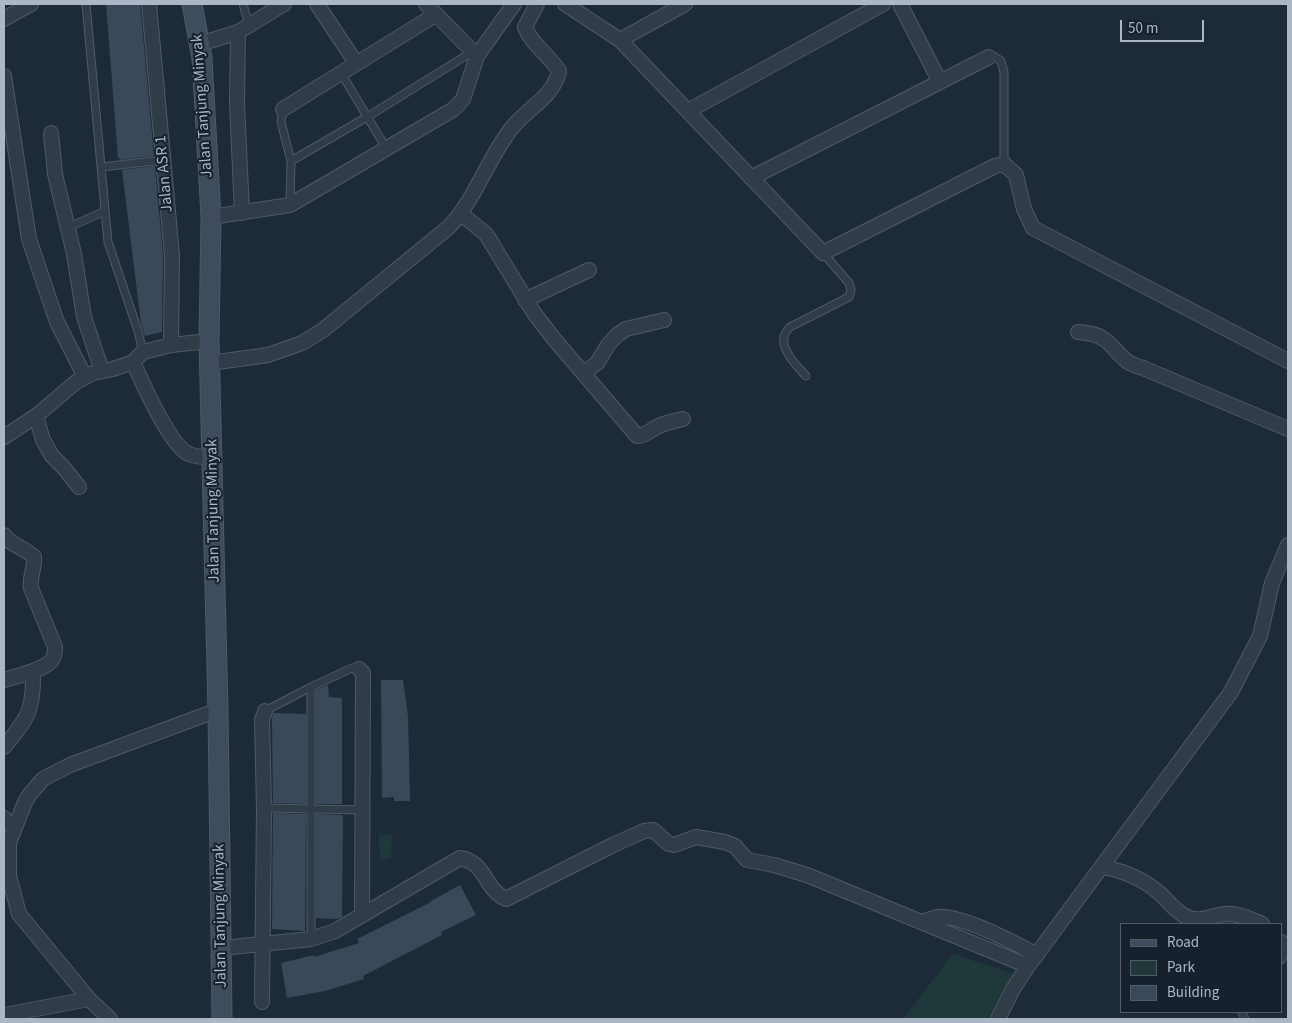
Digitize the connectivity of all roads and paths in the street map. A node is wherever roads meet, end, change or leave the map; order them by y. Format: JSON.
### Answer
{"nodes":[{"id":1,"x":31,"y":4,"type":"edge"},
{"id":2,"x":86,"y":4,"type":"edge"},
{"id":3,"x":149,"y":4,"type":"edge"},
{"id":4,"x":192,"y":4,"type":"edge"},
{"id":5,"x":243,"y":4,"type":"edge"},
{"id":6,"x":284,"y":4,"type":"edge"},
{"id":7,"x":317,"y":4,"type":"edge"},
{"id":8,"x":426,"y":4,"type":"edge"},
{"id":9,"x":514,"y":4,"type":"edge"},
{"id":10,"x":537,"y":4,"type":"edge"},
{"id":11,"x":565,"y":4,"type":"edge"},
{"id":12,"x":685,"y":4,"type":"edge"},
{"id":13,"x":883,"y":4,"type":"edge"},
{"id":14,"x":900,"y":4,"type":"edge"},
{"id":15,"x":435,"y":15,"type":"junction"},
{"id":16,"x":4,"y":20,"type":"edge"},
{"id":17,"x":244,"y":29,"type":"junction"},
{"id":18,"x":620,"y":40,"type":"junction"},
{"id":19,"x":200,"y":44,"type":"junction"},
{"id":20,"x":475,"y":54,"type":"junction"},
{"id":21,"x":989,"y":57,"type":"joint"},
{"id":22,"x":356,"y":63,"type":"junction"},
{"id":23,"x":341,"y":73,"type":"junction"},
{"id":24,"x":4,"y":76,"type":"edge"},
{"id":25,"x":940,"y":82,"type":"junction"},
{"id":26,"x":283,"y":109,"type":"joint"},
{"id":27,"x":688,"y":111,"type":"junction"},
{"id":28,"x":367,"y":117,"type":"junction"},
{"id":29,"x":51,"y":133,"type":"dead end"},
{"id":30,"x":386,"y":148,"type":"junction"},
{"id":31,"x":164,"y":160,"type":"junction"},
{"id":32,"x":291,"y":161,"type":"junction"},
{"id":33,"x":1004,"y":164,"type":"junction"},
{"id":34,"x":101,"y":168,"type":"junction"},
{"id":35,"x":751,"y":178,"type":"junction"},
{"id":36,"x":290,"y":205,"type":"junction"},
{"id":37,"x":105,"y":211,"type":"junction"},
{"id":38,"x":242,"y":213,"type":"junction"},
{"id":39,"x":461,"y":214,"type":"junction"},
{"id":40,"x":211,"y":217,"type":"junction"},
{"id":41,"x":67,"y":228,"type":"junction"},
{"id":42,"x":823,"y":253,"type":"junction"},
{"id":43,"x":589,"y":270,"type":"dead end"},
{"id":44,"x":525,"y":300,"type":"junction"},
{"id":45,"x":664,"y":320,"type":"dead end"},
{"id":46,"x":1078,"y":332,"type":"dead end"},
{"id":47,"x":209,"y":341,"type":"junction"},
{"id":48,"x":170,"y":345,"type":"junction"},
{"id":49,"x":143,"y":352,"type":"junction"},
{"id":50,"x":133,"y":362,"type":"junction"},
{"id":51,"x":1288,"y":362,"type":"edge"},
{"id":52,"x":210,"y":363,"type":"junction"},
{"id":53,"x":102,"y":371,"type":"junction"},
{"id":54,"x":584,"y":373,"type":"junction"},
{"id":55,"x":806,"y":376,"type":"dead end"},
{"id":56,"x":85,"y":377,"type":"junction"},
{"id":57,"x":36,"y":416,"type":"junction"},
{"id":58,"x":683,"y":420,"type":"dead end"},
{"id":59,"x":1288,"y":429,"type":"edge"},
{"id":60,"x":4,"y":437,"type":"edge"},
{"id":61,"x":212,"y":458,"type":"junction"},
{"id":62,"x":79,"y":487,"type":"dead end"},
{"id":63,"x":4,"y":536,"type":"edge"},
{"id":64,"x":1288,"y":546,"type":"edge"},
{"id":65,"x":358,"y":669,"type":"joint"},
{"id":66,"x":33,"y":671,"type":"junction"},
{"id":67,"x":4,"y":680,"type":"edge"},
{"id":68,"x":311,"y":686,"type":"junction"},
{"id":69,"x":218,"y":710,"type":"junction"},
{"id":70,"x":265,"y":711,"type":"joint"},
{"id":71,"x":4,"y":747,"type":"edge"},
{"id":72,"x":264,"y":808,"type":"junction"},
{"id":73,"x":312,"y":809,"type":"junction"},
{"id":74,"x":364,"y":810,"type":"junction"},
{"id":75,"x":9,"y":827,"type":"edge"},
{"id":76,"x":1103,"y":866,"type":"junction"},
{"id":77,"x":362,"y":914,"type":"junction"},
{"id":78,"x":922,"y":922,"type":"junction"},
{"id":79,"x":1260,"y":923,"type":"edge"},
{"id":80,"x":311,"y":939,"type":"junction"},
{"id":81,"x":262,"y":945,"type":"junction"},
{"id":82,"x":222,"y":948,"type":"junction"},
{"id":83,"x":1037,"y":954,"type":"junction"},
{"id":84,"x":1028,"y":966,"type":"junction"},
{"id":85,"x":89,"y":999,"type":"junction"},
{"id":86,"x":262,"y":1002,"type":"dead end"},
{"id":87,"x":4,"y":1015,"type":"edge"},
{"id":88,"x":110,"y":1019,"type":"edge"},
{"id":89,"x":222,"y":1019,"type":"edge"},
{"id":90,"x":998,"y":1019,"type":"edge"}],
"edges":[{"from":1,"to":16,"type":"street"},
{"from":2,"to":34,"type":"lane"},
{"from":3,"to":31,"type":"street","name":"Jalan ASR 1"},
{"from":4,"to":19,"type":"main road","name":"Jalan Tanjung Minyak"},
{"from":5,"to":17,"type":"lane"},
{"from":6,"to":17,"type":"street"},
{"from":7,"to":22,"type":"street"},
{"from":8,"to":15,"type":"street"},
{"from":9,"to":20,"type":"street"},
{"from":10,"to":39,"type":"street"},
{"from":11,"to":18,"type":"street"},
{"from":12,"to":18,"type":"street"},
{"from":13,"to":27,"type":"street"},
{"from":14,"to":25,"type":"street"},
{"from":15,"to":20,"type":"street"},
{"from":15,"to":22,"type":"street"},
{"from":17,"to":19,"type":"street"},
{"from":17,"to":38,"type":"street"},
{"from":18,"to":27,"type":"street"},
{"from":19,"to":40,"type":"main road","name":"Jalan Tanjung Minyak"},
{"from":20,"to":28,"type":"lane"},
{"from":20,"to":30,"type":"street"},
{"from":21,"to":25,"type":"street"},
{"from":21,"to":33,"type":"lane"},
{"from":22,"to":23,"type":"street"},
{"from":23,"to":26,"type":"street"},
{"from":23,"to":28,"type":"lane"},
{"from":24,"to":56,"type":"street"},
{"from":25,"to":35,"type":"street"},
{"from":26,"to":32,"type":"lane"},
{"from":27,"to":35,"type":"street"},
{"from":28,"to":30,"type":"lane"},
{"from":28,"to":32,"type":"lane"},
{"from":29,"to":41,"type":"street"},
{"from":30,"to":36,"type":"street"},
{"from":31,"to":34,"type":"lane"},
{"from":31,"to":48,"type":"street","name":"Jalan ASR 1"},
{"from":32,"to":36,"type":"lane"},
{"from":33,"to":42,"type":"street"},
{"from":33,"to":51,"type":"street"},
{"from":34,"to":37,"type":"lane"},
{"from":35,"to":42,"type":"street"},
{"from":36,"to":38,"type":"street"},
{"from":37,"to":41,"type":"lane"},
{"from":37,"to":49,"type":"lane"},
{"from":38,"to":40,"type":"street"},
{"from":39,"to":44,"type":"street"},
{"from":39,"to":52,"type":"street"},
{"from":40,"to":47,"type":"main road","name":"Jalan Tanjung Minyak"},
{"from":41,"to":53,"type":"street"},
{"from":42,"to":55,"type":"lane"},
{"from":43,"to":44,"type":"street"},
{"from":44,"to":54,"type":"street"},
{"from":45,"to":54,"type":"street"},
{"from":46,"to":59,"type":"street"},
{"from":47,"to":48,"type":"street"},
{"from":47,"to":52,"type":"main road","name":"Jalan Tanjung Minyak"},
{"from":48,"to":49,"type":"street"},
{"from":49,"to":50,"type":"street"},
{"from":50,"to":53,"type":"street"},
{"from":50,"to":61,"type":"street"},
{"from":52,"to":61,"type":"main road","name":"Jalan Tanjung Minyak"},
{"from":53,"to":56,"type":"street"},
{"from":54,"to":58,"type":"street"},
{"from":56,"to":57,"type":"street"},
{"from":57,"to":60,"type":"street"},
{"from":57,"to":62,"type":"street"},
{"from":61,"to":69,"type":"main road","name":"Jalan Tanjung Minyak"},
{"from":63,"to":66,"type":"street"},
{"from":64,"to":76,"type":"street"},
{"from":65,"to":68,"type":"lane"},
{"from":65,"to":74,"type":"street"},
{"from":66,"to":67,"type":"street"},
{"from":66,"to":71,"type":"street"},
{"from":68,"to":70,"type":"lane"},
{"from":68,"to":73,"type":"lane"},
{"from":69,"to":75,"type":"street"},
{"from":69,"to":82,"type":"main road","name":"Jalan Tanjung Minyak"},
{"from":70,"to":72,"type":"street"},
{"from":72,"to":73,"type":"lane"},
{"from":72,"to":81,"type":"street"},
{"from":73,"to":74,"type":"lane"},
{"from":73,"to":80,"type":"lane"},
{"from":74,"to":77,"type":"street"},
{"from":75,"to":85,"type":"street"},
{"from":76,"to":79,"type":"street"},
{"from":76,"to":83,"type":"street"},
{"from":77,"to":78,"type":"street"},
{"from":77,"to":80,"type":"street"},
{"from":78,"to":83,"type":"street"},
{"from":78,"to":84,"type":"street"},
{"from":80,"to":81,"type":"street"},
{"from":81,"to":82,"type":"street"},
{"from":81,"to":86,"type":"street"},
{"from":82,"to":89,"type":"main road","name":"Jalan Tanjung Minyak"},
{"from":83,"to":84,"type":"street"},
{"from":84,"to":90,"type":"street"},
{"from":85,"to":87,"type":"street"},
{"from":85,"to":88,"type":"street"}]}
